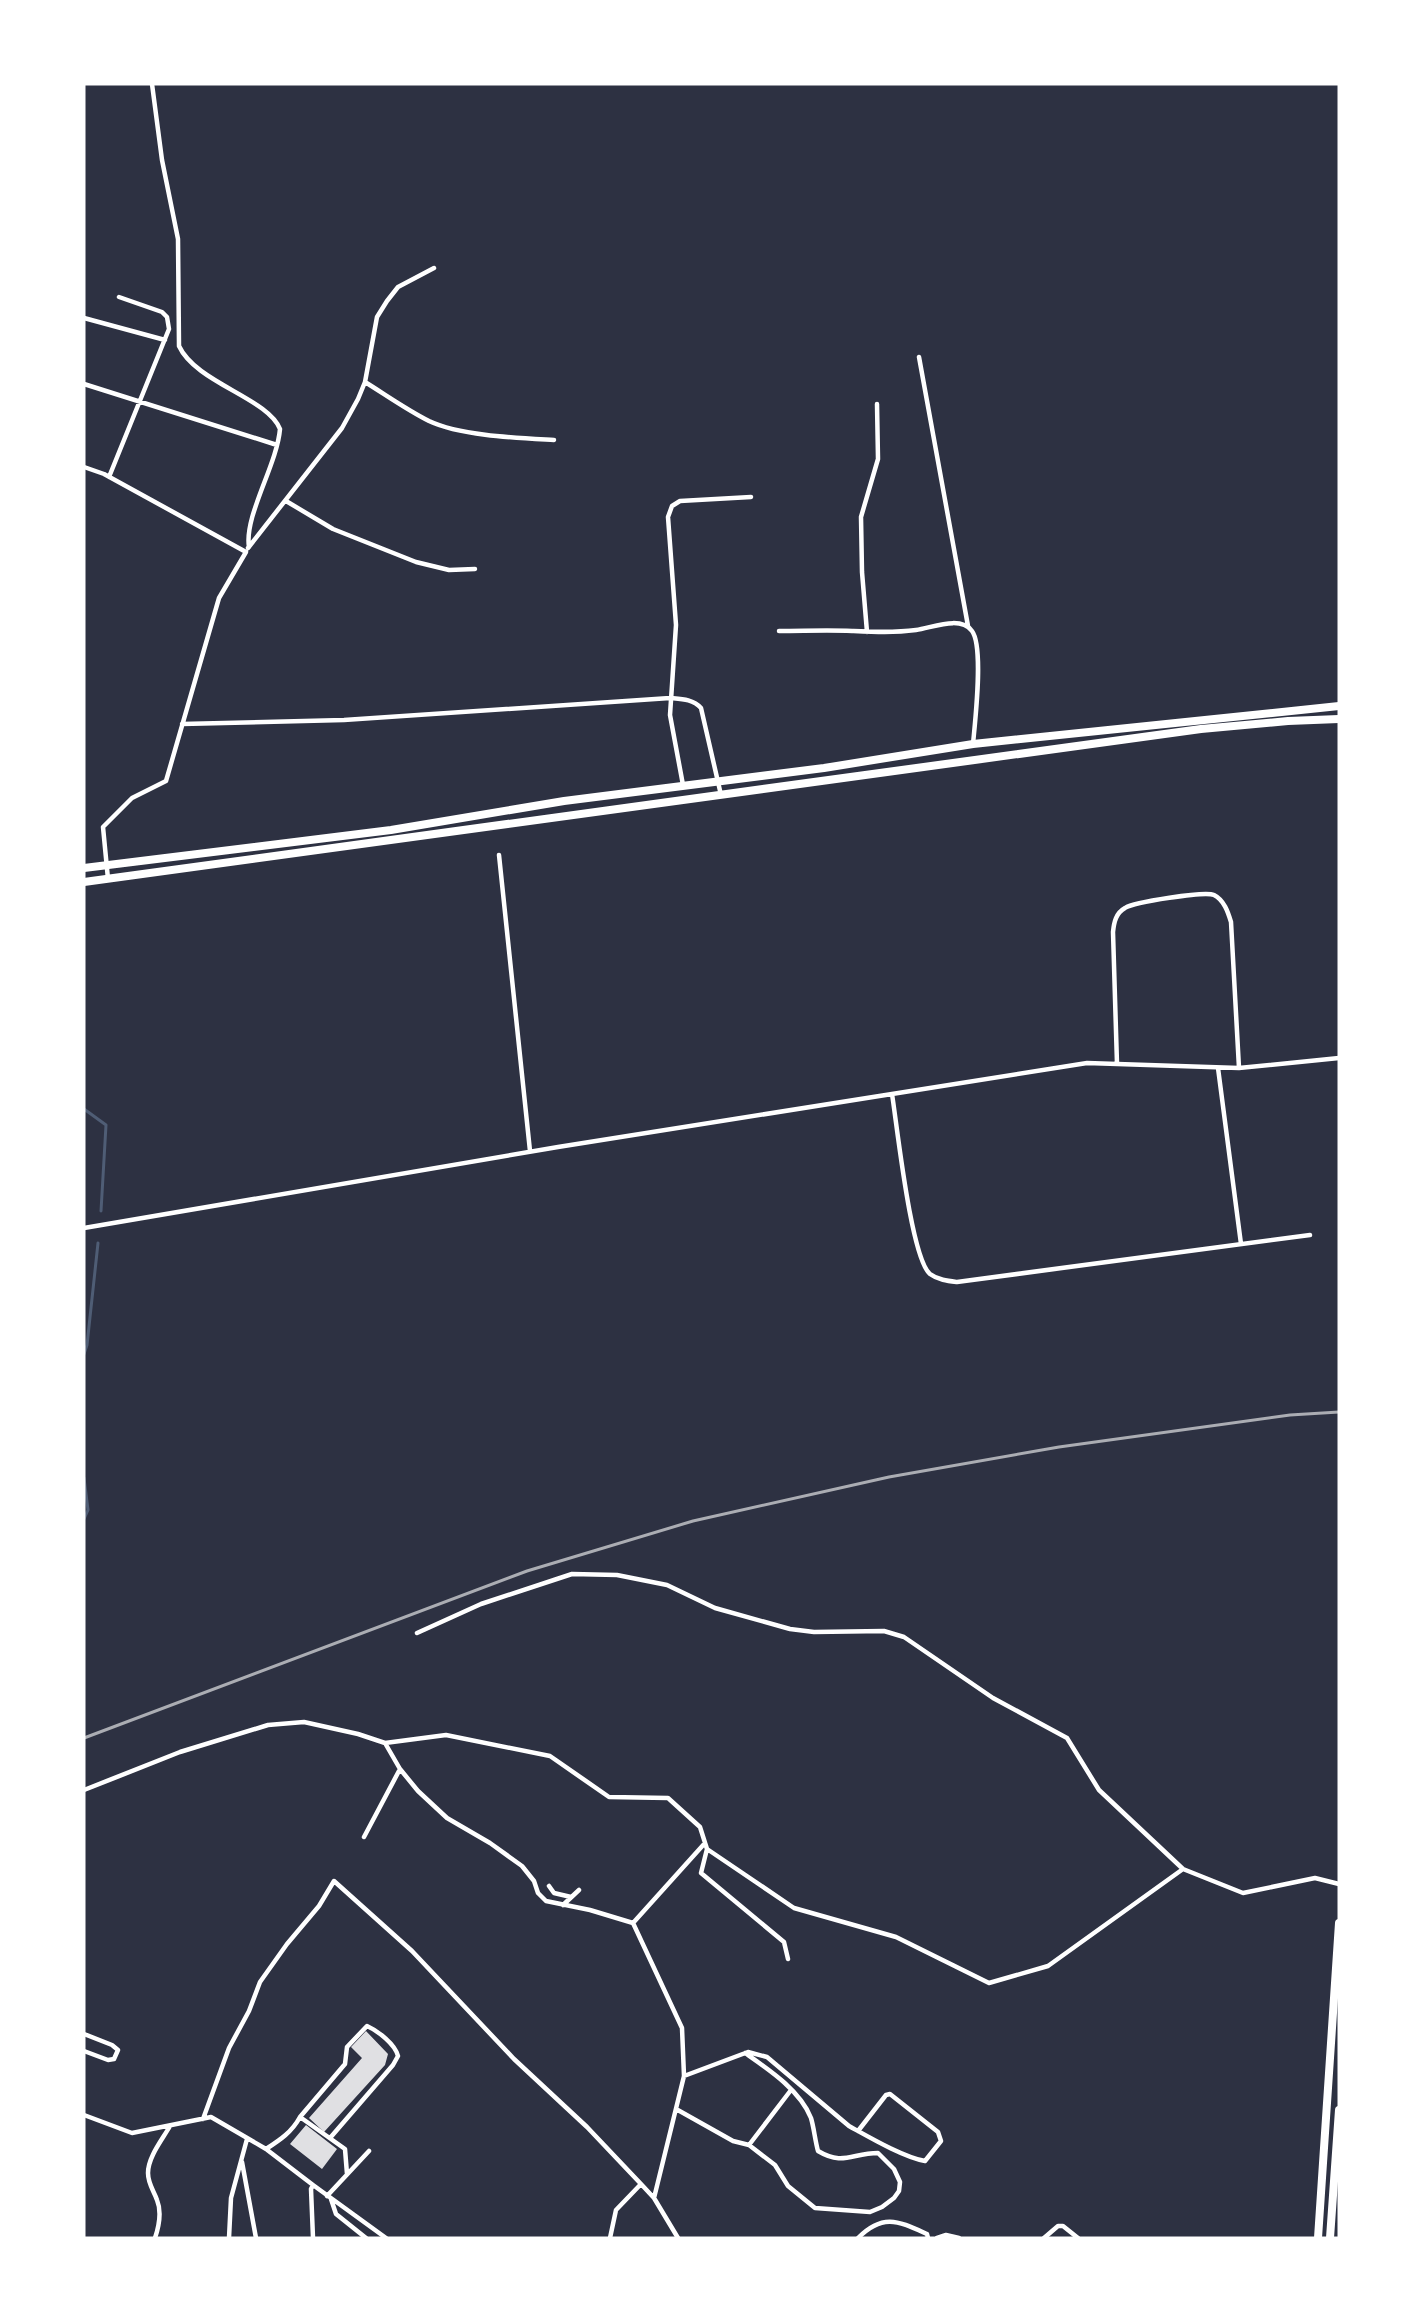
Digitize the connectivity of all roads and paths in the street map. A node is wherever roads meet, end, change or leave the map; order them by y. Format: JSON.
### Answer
{"nodes":[{"id":1,"x":152,"y":84,"type":"edge"},
{"id":2,"x":435,"y":268,"type":"dead end"},
{"id":3,"x":119,"y":297,"type":"dead end"},
{"id":4,"x":84,"y":318,"type":"edge"},
{"id":5,"x":165,"y":340,"type":"junction"},
{"id":6,"x":919,"y":357,"type":"dead end"},
{"id":7,"x":365,"y":382,"type":"junction"},
{"id":8,"x":84,"y":384,"type":"edge"},
{"id":9,"x":138,"y":402,"type":"junction"},
{"id":10,"x":877,"y":404,"type":"dead end"},
{"id":11,"x":554,"y":440,"type":"dead end"},
{"id":12,"x":277,"y":445,"type":"junction"},
{"id":13,"x":84,"y":467,"type":"edge"},
{"id":14,"x":109,"y":477,"type":"junction"},
{"id":15,"x":751,"y":497,"type":"dead end"},
{"id":16,"x":286,"y":501,"type":"junction"},
{"id":17,"x":248,"y":549,"type":"junction"},
{"id":18,"x":475,"y":569,"type":"dead end"},
{"id":19,"x":968,"y":627,"type":"junction"},
{"id":20,"x":779,"y":632,"type":"dead end"},
{"id":21,"x":867,"y":632,"type":"junction"},
{"id":22,"x":670,"y":698,"type":"junction"},
{"id":23,"x":1339,"y":706,"type":"edge"},
{"id":24,"x":1339,"y":719,"type":"edge"},
{"id":25,"x":182,"y":724,"type":"junction"},
{"id":26,"x":1032,"y":738,"type":"junction"},
{"id":27,"x":973,"y":744,"type":"junction"},
{"id":28,"x":1035,"y":751,"type":"junction"},
{"id":29,"x":719,"y":782,"type":"junction"},
{"id":30,"x":683,"y":785,"type":"junction"},
{"id":31,"x":721,"y":795,"type":"junction"},
{"id":32,"x":600,"y":796,"type":"junction"},
{"id":33,"x":602,"y":812,"type":"junction"},
{"id":34,"x":322,"y":838,"type":"junction"},
{"id":35,"x":323,"y":850,"type":"junction"},
{"id":36,"x":499,"y":855,"type":"dead end"},
{"id":37,"x":106,"y":865,"type":"junction"},
{"id":38,"x":84,"y":868,"type":"edge"},
{"id":39,"x":108,"y":879,"type":"junction"},
{"id":40,"x":84,"y":882,"type":"edge"},
{"id":41,"x":1339,"y":1058,"type":"edge"},
{"id":42,"x":1117,"y":1064,"type":"junction"},
{"id":43,"x":1218,"y":1068,"type":"junction"},
{"id":44,"x":1239,"y":1068,"type":"junction"},
{"id":45,"x":892,"y":1094,"type":"junction"},
{"id":46,"x":530,"y":1151,"type":"junction"},
{"id":47,"x":84,"y":1228,"type":"edge"},
{"id":48,"x":1310,"y":1235,"type":"dead end"},
{"id":49,"x":1241,"y":1244,"type":"junction"},
{"id":50,"x":417,"y":1634,"type":"dead end"},
{"id":51,"x":385,"y":1743,"type":"junction"},
{"id":52,"x":400,"y":1769,"type":"junction"},
{"id":53,"x":84,"y":1790,"type":"edge"},
{"id":54,"x":364,"y":1837,"type":"dead end"},
{"id":55,"x":706,"y":1846,"type":"junction"},
{"id":56,"x":1183,"y":1869,"type":"junction"},
{"id":57,"x":1339,"y":1884,"type":"edge"},
{"id":58,"x":549,"y":1886,"type":"dead end"},
{"id":59,"x":579,"y":1890,"type":"dead end"},
{"id":60,"x":571,"y":1897,"type":"junction"},
{"id":61,"x":563,"y":1905,"type":"junction"},
{"id":62,"x":633,"y":1923,"type":"junction"},
{"id":63,"x":1339,"y":1923,"type":"edge"},
{"id":64,"x":788,"y":1959,"type":"dead end"},
{"id":65,"x":84,"y":2034,"type":"edge"},
{"id":66,"x":84,"y":2051,"type":"edge"},
{"id":67,"x":745,"y":2053,"type":"junction"},
{"id":68,"x":684,"y":2076,"type":"junction"},
{"id":69,"x":791,"y":2090,"type":"junction"},
{"id":70,"x":676,"y":2109,"type":"junction"},
{"id":71,"x":1339,"y":2110,"type":"edge"},
{"id":72,"x":84,"y":2115,"type":"edge"},
{"id":73,"x":300,"y":2117,"type":"junction"},
{"id":74,"x":203,"y":2119,"type":"junction"},
{"id":75,"x":170,"y":2126,"type":"junction"},
{"id":76,"x":858,"y":2131,"type":"junction"},
{"id":77,"x":330,"y":2138,"type":"junction"},
{"id":78,"x":247,"y":2139,"type":"junction"},
{"id":79,"x":749,"y":2145,"type":"junction"},
{"id":80,"x":266,"y":2149,"type":"junction"},
{"id":81,"x":369,"y":2151,"type":"dead end"},
{"id":82,"x":242,"y":2159,"type":"junction"},
{"id":83,"x":347,"y":2174,"type":"junction"},
{"id":84,"x":641,"y":2184,"type":"junction"},
{"id":85,"x":313,"y":2185,"type":"junction"},
{"id":86,"x":329,"y":2198,"type":"junction"},
{"id":87,"x":654,"y":2198,"type":"junction"},
{"id":88,"x":155,"y":2238,"type":"edge"},
{"id":89,"x":229,"y":2238,"type":"edge"},
{"id":90,"x":256,"y":2238,"type":"edge"},
{"id":91,"x":313,"y":2238,"type":"edge"},
{"id":92,"x":366,"y":2238,"type":"edge"},
{"id":93,"x":386,"y":2238,"type":"edge"},
{"id":94,"x":610,"y":2238,"type":"edge"},
{"id":95,"x":678,"y":2238,"type":"edge"},
{"id":96,"x":858,"y":2238,"type":"edge"},
{"id":97,"x":928,"y":2238,"type":"edge"},
{"id":98,"x":937,"y":2238,"type":"edge"},
{"id":99,"x":959,"y":2238,"type":"edge"},
{"id":100,"x":1044,"y":2238,"type":"edge"},
{"id":101,"x":1078,"y":2238,"type":"edge"},
{"id":102,"x":1318,"y":2238,"type":"edge"},
{"id":103,"x":1330,"y":2238,"type":"edge"}],
"edges":[{"from":1,"to":12,"type":"street"},
{"from":2,"to":7,"type":"street"},
{"from":3,"to":5,"type":"street"},
{"from":4,"to":5,"type":"street"},
{"from":5,"to":9,"type":"street"},
{"from":6,"to":19,"type":"street"},
{"from":7,"to":11,"type":"street"},
{"from":7,"to":16,"type":"street"},
{"from":8,"to":9,"type":"street"},
{"from":9,"to":12,"type":"street"},
{"from":9,"to":14,"type":"street"},
{"from":10,"to":21,"type":"street"},
{"from":12,"to":17,"type":"street"},
{"from":13,"to":14,"type":"street"},
{"from":14,"to":17,"type":"street"},
{"from":15,"to":22,"type":"street"},
{"from":16,"to":17,"type":"street"},
{"from":16,"to":18,"type":"street"},
{"from":17,"to":25,"type":"street"},
{"from":19,"to":21,"type":"street"},
{"from":19,"to":27,"type":"street"},
{"from":20,"to":21,"type":"street"},
{"from":22,"to":25,"type":"street"},
{"from":22,"to":29,"type":"street"},
{"from":22,"to":30,"type":"street"},
{"from":23,"to":26,"type":"main road"},
{"from":24,"to":28,"type":"main road"},
{"from":25,"to":37,"type":"street"},
{"from":26,"to":27,"type":"main road"},
{"from":26,"to":28,"type":"main road"},
{"from":27,"to":29,"type":"main road"},
{"from":28,"to":31,"type":"main road"},
{"from":29,"to":30,"type":"main road"},
{"from":29,"to":31,"type":"street"},
{"from":30,"to":32,"type":"main road"},
{"from":31,"to":33,"type":"main road"},
{"from":32,"to":33,"type":"main road"},
{"from":32,"to":34,"type":"main road"},
{"from":33,"to":35,"type":"main road"},
{"from":34,"to":35,"type":"main road"},
{"from":34,"to":37,"type":"main road"},
{"from":35,"to":39,"type":"main road"},
{"from":36,"to":46,"type":"street"},
{"from":37,"to":38,"type":"main road"},
{"from":37,"to":39,"type":"street"},
{"from":39,"to":40,"type":"main road"},
{"from":41,"to":44,"type":"street"},
{"from":42,"to":43,"type":"street"},
{"from":42,"to":44,"type":"street"},
{"from":42,"to":45,"type":"street"},
{"from":43,"to":44,"type":"street"},
{"from":43,"to":49,"type":"street"},
{"from":45,"to":46,"type":"street"},
{"from":45,"to":49,"type":"street"},
{"from":46,"to":47,"type":"street"},
{"from":48,"to":49,"type":"street"},
{"from":50,"to":56,"type":"street"},
{"from":51,"to":52,"type":"street"},
{"from":51,"to":53,"type":"street"},
{"from":51,"to":55,"type":"street"},
{"from":52,"to":54,"type":"street"},
{"from":52,"to":61,"type":"street"},
{"from":55,"to":56,"type":"street"},
{"from":55,"to":62,"type":"street"},
{"from":55,"to":64,"type":"street"},
{"from":56,"to":57,"type":"street"},
{"from":58,"to":60,"type":"street"},
{"from":59,"to":60,"type":"street"},
{"from":60,"to":61,"type":"street"},
{"from":61,"to":62,"type":"street"},
{"from":62,"to":68,"type":"street"},
{"from":63,"to":102,"type":"main road"},
{"from":65,"to":66,"type":"street"},
{"from":67,"to":68,"type":"street"},
{"from":67,"to":69,"type":"street"},
{"from":67,"to":76,"type":"street"},
{"from":68,"to":70,"type":"street"},
{"from":69,"to":79,"type":"street"},
{"from":69,"to":79,"type":"street"},
{"from":70,"to":79,"type":"street"},
{"from":70,"to":87,"type":"street"},
{"from":71,"to":103,"type":"main road"},
{"from":72,"to":75,"type":"street"},
{"from":73,"to":77,"type":"street"},
{"from":73,"to":77,"type":"street"},
{"from":73,"to":80,"type":"street"},
{"from":74,"to":75,"type":"street"},
{"from":74,"to":78,"type":"street"},
{"from":74,"to":84,"type":"street"},
{"from":75,"to":88,"type":"street"},
{"from":76,"to":76,"type":"street"},
{"from":77,"to":83,"type":"street"},
{"from":78,"to":80,"type":"street"},
{"from":78,"to":82,"type":"street"},
{"from":80,"to":85,"type":"street"},
{"from":81,"to":83,"type":"street"},
{"from":82,"to":89,"type":"street"},
{"from":82,"to":90,"type":"street"},
{"from":83,"to":86,"type":"street"},
{"from":84,"to":87,"type":"street"},
{"from":84,"to":94,"type":"street"},
{"from":85,"to":86,"type":"street"},
{"from":85,"to":91,"type":"street"},
{"from":86,"to":92,"type":"street"},
{"from":86,"to":93,"type":"street"},
{"from":87,"to":95,"type":"street"},
{"from":96,"to":97,"type":"street"},
{"from":98,"to":99,"type":"street"},
{"from":100,"to":101,"type":"street"}]}
